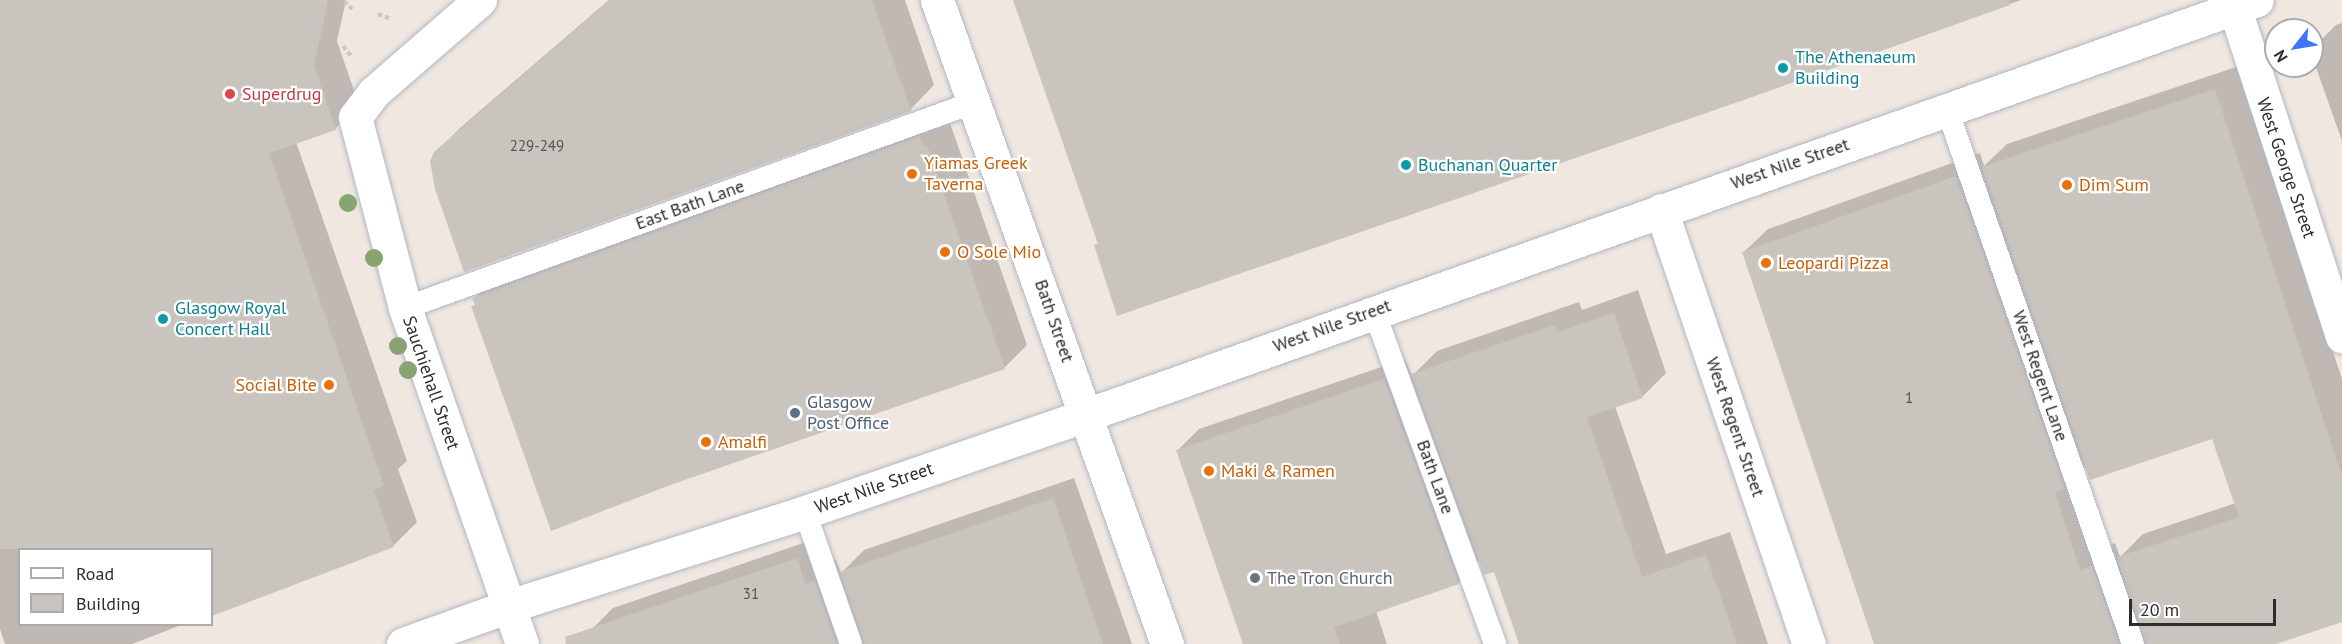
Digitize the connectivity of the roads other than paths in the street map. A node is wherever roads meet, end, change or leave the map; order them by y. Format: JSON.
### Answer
{"nodes":[{"id":1,"x":480,"y":0,"type":"edge"},
{"id":2,"x":937,"y":0,"type":"edge"},
{"id":3,"x":2241,"y":3,"type":"edge"},
{"id":4,"x":975,"y":102,"type":"junction"},
{"id":5,"x":1947,"y":109,"type":"junction"},
{"id":6,"x":1661,"y":210,"type":"junction"},
{"id":7,"x":405,"y":308,"type":"junction"},
{"id":8,"x":1374,"y":311,"type":"junction"},
{"id":9,"x":2342,"y":336,"type":"edge"},
{"id":10,"x":1086,"y":414,"type":"junction"},
{"id":11,"x":805,"y":512,"type":"junction"},
{"id":12,"x":509,"y":606,"type":"junction"},
{"id":13,"x":404,"y":644,"type":"edge"},
{"id":14,"x":522,"y":644,"type":"edge"},
{"id":15,"x":851,"y":644,"type":"edge"},
{"id":16,"x":1167,"y":644,"type":"edge"},
{"id":17,"x":1495,"y":644,"type":"edge"},
{"id":18,"x":1809,"y":644,"type":"edge"},
{"id":19,"x":2133,"y":644,"type":"edge"}],
"edges":[{"from":1,"to":7,"type":"street","name":"Sauchiehall Street"},
{"from":2,"to":4,"type":"street","name":"Bath Street"},
{"from":3,"to":5,"type":"street","name":"West Nile Street"},
{"from":3,"to":9,"type":"street","name":"West George Street"},
{"from":4,"to":7,"type":"lane","name":"East Bath Lane"},
{"from":4,"to":10,"type":"street","name":"Bath Street"},
{"from":5,"to":6,"type":"street","name":"West Nile Street"},
{"from":5,"to":19,"type":"lane","name":"West Regent Lane"},
{"from":6,"to":8,"type":"street","name":"West Nile Street"},
{"from":6,"to":18,"type":"street","name":"West Regent Street"},
{"from":7,"to":12,"type":"street","name":"Sauchiehall Street"},
{"from":8,"to":10,"type":"street","name":"West Nile Street"},
{"from":8,"to":17,"type":"lane","name":"Bath Lane"},
{"from":10,"to":11,"type":"street","name":"West Nile Street"},
{"from":10,"to":16,"type":"street","name":"Bath Street"},
{"from":11,"to":12,"type":"street","name":"West Nile Street"},
{"from":11,"to":15,"type":"lane"},
{"from":12,"to":13,"type":"street","name":"West Nile Street"},
{"from":12,"to":14,"type":"street","name":"Sauchiehall Street"}]}
